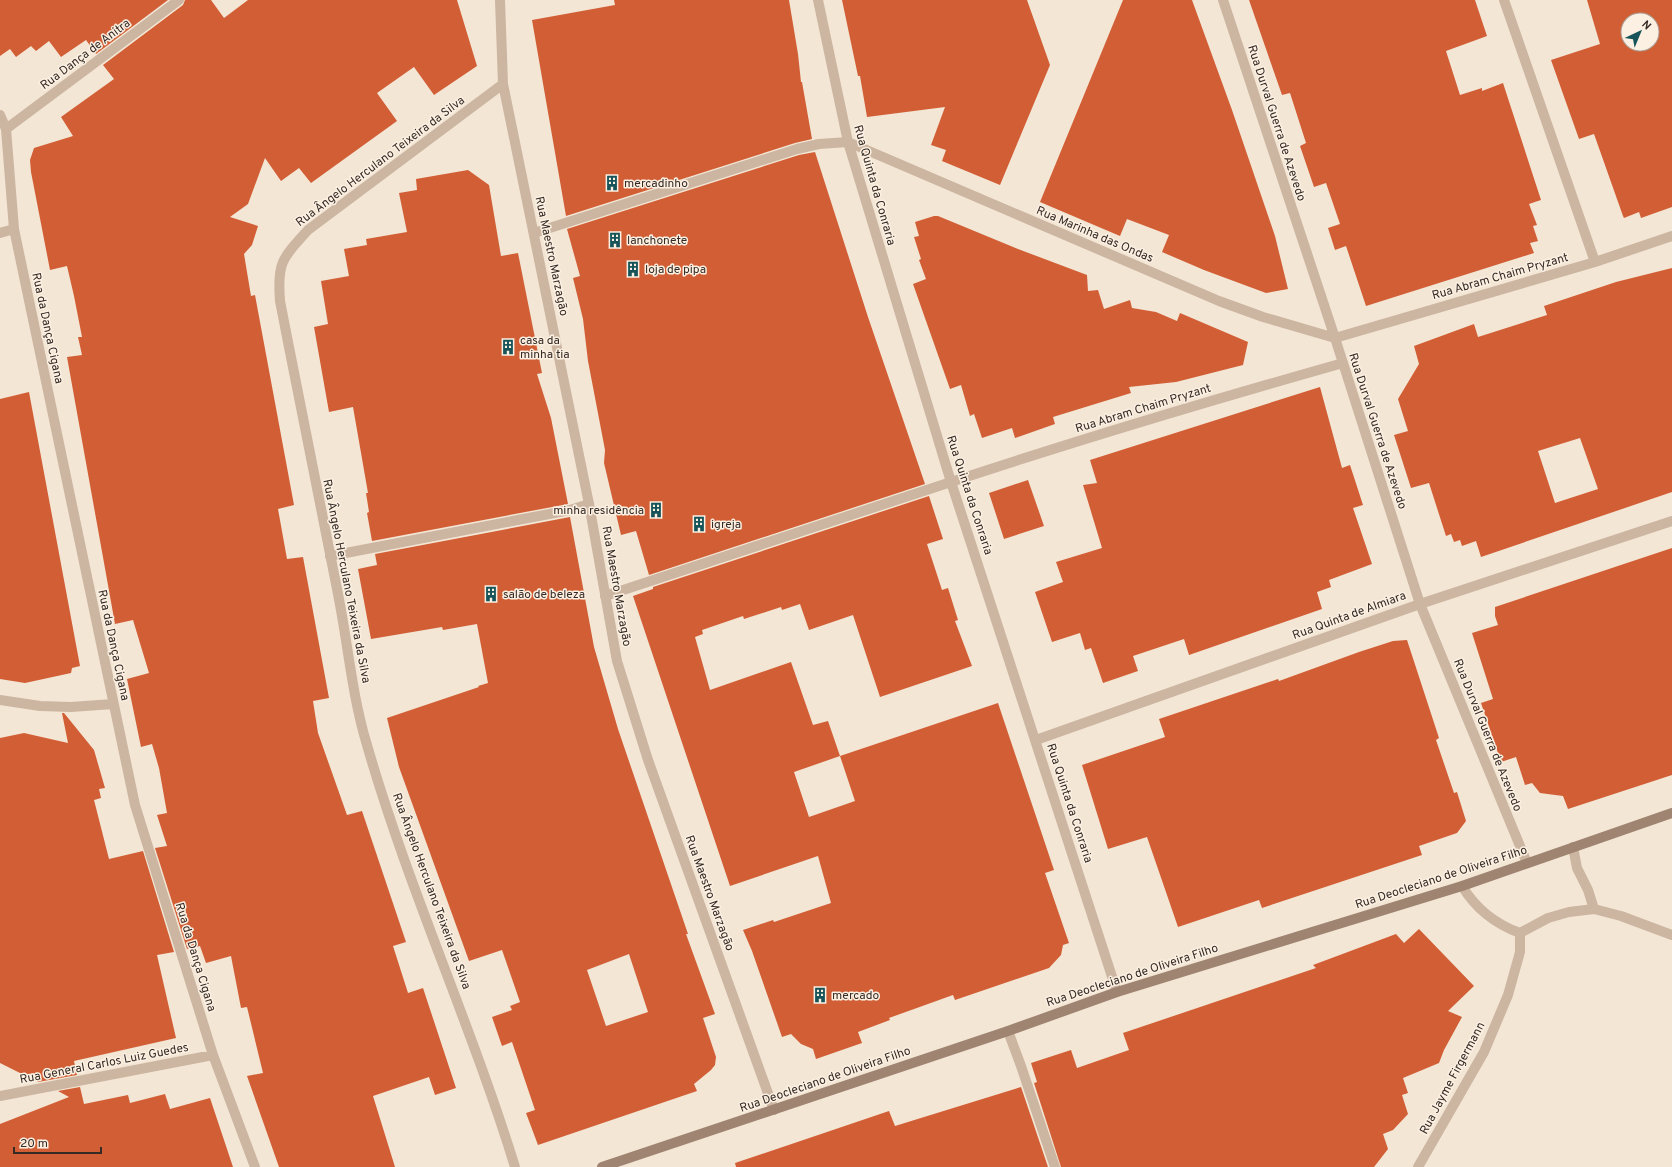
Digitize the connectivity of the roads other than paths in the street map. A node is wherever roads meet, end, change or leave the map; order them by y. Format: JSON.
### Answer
{"nodes":[{"id":1,"x":179,"y":0,"type":"edge"},
{"id":2,"x":500,"y":0,"type":"edge"},
{"id":3,"x":818,"y":0,"type":"edge"},
{"id":4,"x":1223,"y":0,"type":"edge"},
{"id":5,"x":1504,"y":0,"type":"edge"},
{"id":6,"x":503,"y":84,"type":"junction"},
{"id":7,"x":0,"y":115,"type":"edge"},
{"id":8,"x":6,"y":129,"type":"junction"},
{"id":9,"x":848,"y":142,"type":"junction"},
{"id":10,"x":14,"y":229,"type":"junction"},
{"id":11,"x":0,"y":233,"type":"edge"},
{"id":12,"x":534,"y":233,"type":"junction"},
{"id":13,"x":1672,"y":236,"type":"edge"},
{"id":14,"x":1595,"y":262,"type":"junction"},
{"id":15,"x":1335,"y":338,"type":"junction"},
{"id":16,"x":1343,"y":363,"type":"junction"},
{"id":17,"x":951,"y":482,"type":"junction"},
{"id":18,"x":589,"y":504,"type":"junction"},
{"id":19,"x":1672,"y":521,"type":"edge"},
{"id":20,"x":330,"y":556,"type":"junction"},
{"id":21,"x":605,"y":596,"type":"junction"},
{"id":22,"x":1420,"y":604,"type":"junction"},
{"id":23,"x":0,"y":700,"type":"edge"},
{"id":24,"x":113,"y":704,"type":"junction"},
{"id":25,"x":1036,"y":740,"type":"junction"},
{"id":26,"x":1672,"y":813,"type":"edge"},
{"id":27,"x":1573,"y":847,"type":"junction"},
{"id":28,"x":1527,"y":864,"type":"junction"},
{"id":29,"x":1462,"y":886,"type":"junction"},
{"id":30,"x":1594,"y":908,"type":"junction"},
{"id":31,"x":1520,"y":933,"type":"junction"},
{"id":32,"x":1672,"y":935,"type":"edge"},
{"id":33,"x":1117,"y":992,"type":"junction"},
{"id":34,"x":1008,"y":1031,"type":"junction"},
{"id":35,"x":213,"y":1055,"type":"junction"},
{"id":36,"x":0,"y":1096,"type":"edge"},
{"id":37,"x":774,"y":1110,"type":"junction"},
{"id":38,"x":255,"y":1167,"type":"edge"},
{"id":39,"x":515,"y":1167,"type":"edge"},
{"id":40,"x":602,"y":1167,"type":"edge"},
{"id":41,"x":1055,"y":1167,"type":"edge"},
{"id":42,"x":1418,"y":1167,"type":"edge"}],
"edges":[{"from":1,"to":8,"type":"street","name":"Rua Dança de Anitra"},
{"from":2,"to":6,"type":"street","name":"Rua Maestro Marzagão"},
{"from":3,"to":9,"type":"street","name":"Rua Quinta da Conraria"},
{"from":4,"to":15,"type":"street","name":"Rua Durval Guerra de Azevedo"},
{"from":5,"to":14,"type":"street"},
{"from":6,"to":12,"type":"street","name":"Rua Maestro Marzagão"},
{"from":6,"to":20,"type":"street","name":"Rua Ângelo Herculano Teixeira da Silva"},
{"from":7,"to":8,"type":"street","name":"Rua da Dança Cigana"},
{"from":8,"to":10,"type":"street","name":"Rua da Dança Cigana"},
{"from":9,"to":12,"type":"street"},
{"from":9,"to":15,"type":"street","name":"Rua Marinha das Ondas"},
{"from":9,"to":17,"type":"street","name":"Rua Quinta da Conraria"},
{"from":10,"to":11,"type":"street"},
{"from":10,"to":24,"type":"street","name":"Rua da Dança Cigana"},
{"from":12,"to":18,"type":"street","name":"Rua Maestro Marzagão"},
{"from":13,"to":14,"type":"street","name":"Rua Abram Chaim Pryzant"},
{"from":14,"to":15,"type":"street","name":"Rua Abram Chaim Pryzant"},
{"from":15,"to":16,"type":"street","name":"Rua Durval Guerra de Azevedo"},
{"from":16,"to":17,"type":"street","name":"Rua Abram Chaim Pryzant"},
{"from":16,"to":22,"type":"street","name":"Rua Durval Guerra de Azevedo"},
{"from":17,"to":21,"type":"street","name":"Rua Abram Chaim Pryzant"},
{"from":17,"to":25,"type":"street","name":"Rua Quinta da Conraria"},
{"from":18,"to":20,"type":"street"},
{"from":18,"to":21,"type":"street","name":"Rua Maestro Marzagão"},
{"from":19,"to":22,"type":"street","name":"Rua Quinta de Almiara"},
{"from":20,"to":39,"type":"street","name":"Rua Ângelo Herculano Teixeira da Silva"},
{"from":21,"to":37,"type":"street","name":"Rua Maestro Marzagão"},
{"from":22,"to":25,"type":"street","name":"Rua Quinta de Almiara"},
{"from":22,"to":28,"type":"street","name":"Rua Durval Guerra de Azevedo"},
{"from":23,"to":24,"type":"street"},
{"from":24,"to":35,"type":"street","name":"Rua da Dança Cigana"},
{"from":25,"to":33,"type":"street","name":"Rua Quinta da Conraria"},
{"from":26,"to":27,"type":"street","name":"Rua Deocleciano de Oliveira Filho"},
{"from":27,"to":28,"type":"street","name":"Rua Deocleciano de Oliveira Filho"},
{"from":27,"to":30,"type":"street"},
{"from":28,"to":29,"type":"street","name":"Rua Deocleciano de Oliveira Filho"},
{"from":29,"to":31,"type":"street"},
{"from":29,"to":33,"type":"street","name":"Rua Deocleciano de Oliveira Filho"},
{"from":30,"to":31,"type":"street"},
{"from":30,"to":32,"type":"street"},
{"from":31,"to":42,"type":"street","name":"Rua Jayme Firgermann"},
{"from":33,"to":34,"type":"street","name":"Rua Deocleciano de Oliveira Filho"},
{"from":34,"to":37,"type":"street","name":"Rua Deocleciano de Oliveira Filho"},
{"from":34,"to":41,"type":"street"},
{"from":35,"to":36,"type":"street","name":"Rua General Carlos Luiz Guedes"},
{"from":35,"to":38,"type":"street","name":"Rua da Dança Cigana"},
{"from":37,"to":40,"type":"street","name":"Rua Deocleciano de Oliveira Filho"}]}
